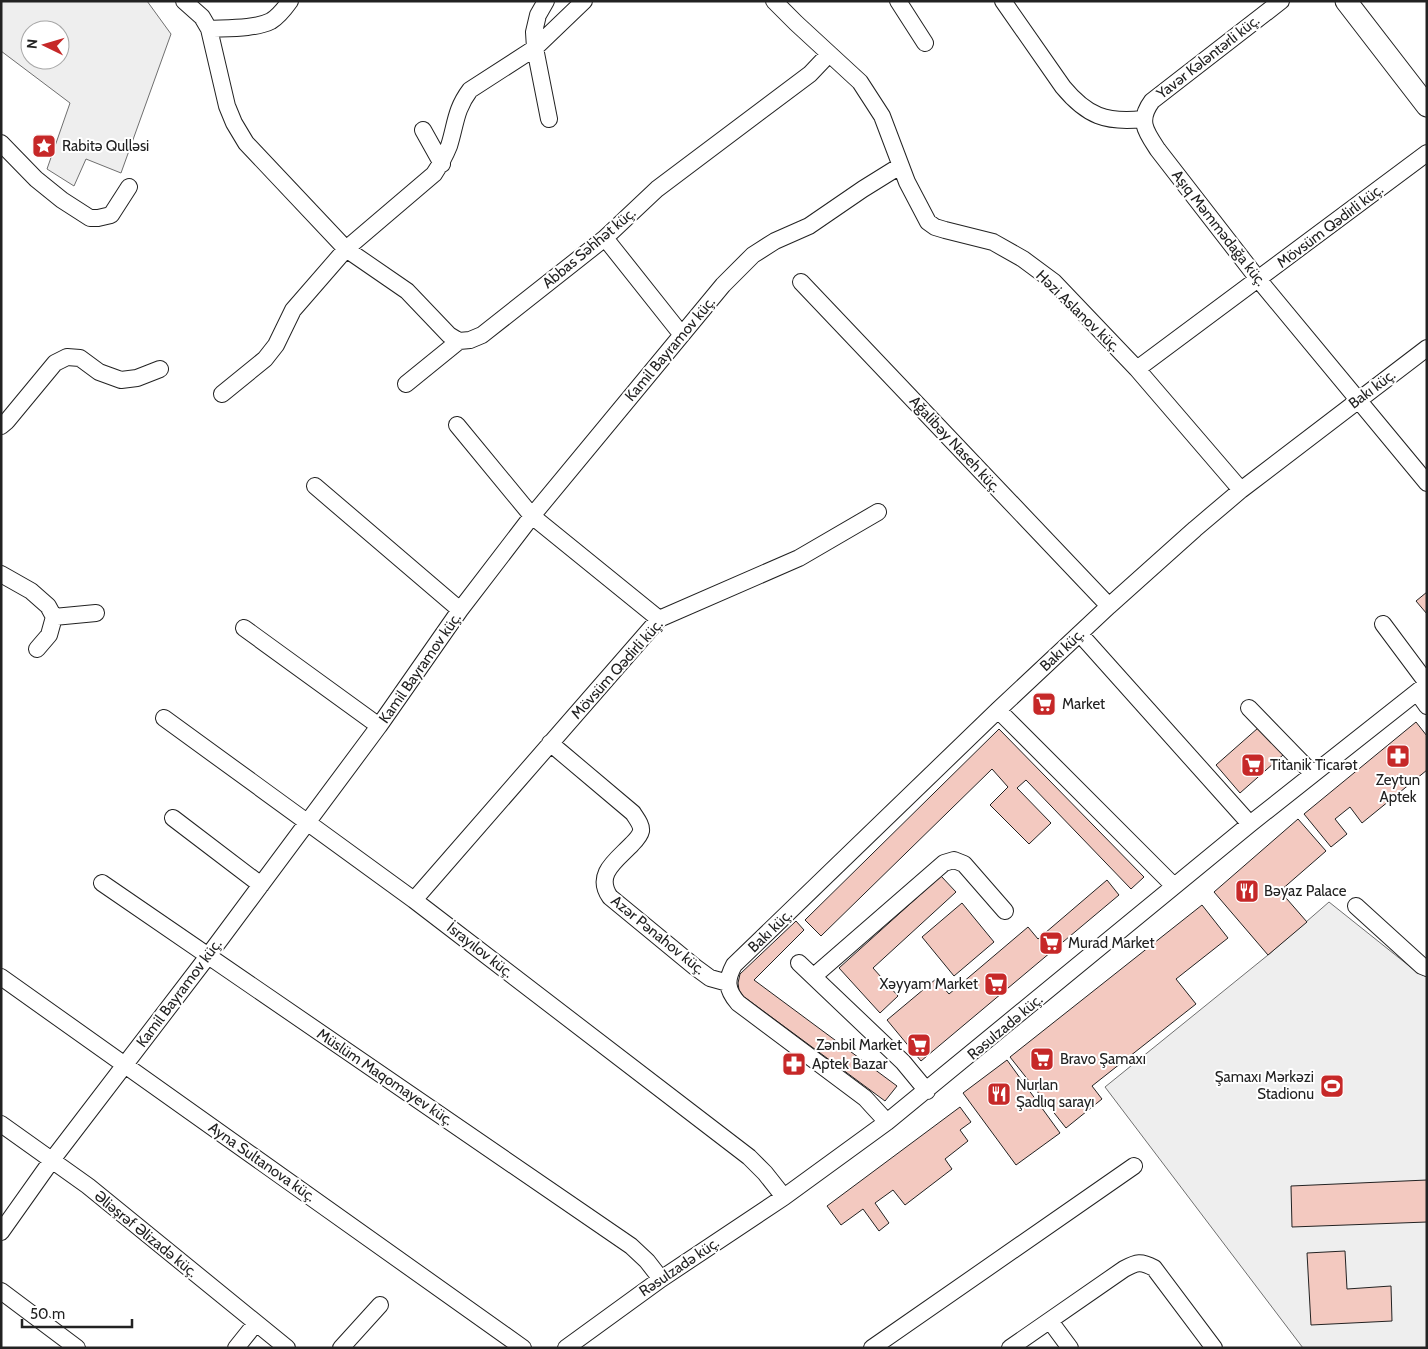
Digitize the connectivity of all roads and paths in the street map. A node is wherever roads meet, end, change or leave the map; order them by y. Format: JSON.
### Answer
{"nodes":[{"id":1,"x":184,"y":1,"type":"edge"},
{"id":2,"x":290,"y":1,"type":"edge"},
{"id":3,"x":546,"y":1,"type":"edge"},
{"id":4,"x":584,"y":1,"type":"edge"},
{"id":5,"x":774,"y":1,"type":"edge"},
{"id":6,"x":898,"y":1,"type":"edge"},
{"id":7,"x":1003,"y":1,"type":"edge"},
{"id":8,"x":1281,"y":1,"type":"edge"},
{"id":9,"x":1346,"y":1,"type":"edge"},
{"id":10,"x":209,"y":29,"type":"junction"},
{"id":11,"x":925,"y":43,"type":"dead end"},
{"id":12,"x":535,"y":48,"type":"junction"},
{"id":13,"x":829,"y":54,"type":"junction"},
{"id":14,"x":1427,"y":106,"type":"edge"},
{"id":15,"x":549,"y":119,"type":"dead end"},
{"id":16,"x":1143,"y":119,"type":"junction"},
{"id":17,"x":423,"y":130,"type":"dead end"},
{"id":18,"x":1,"y":143,"type":"edge"},
{"id":19,"x":1427,"y":153,"type":"edge"},
{"id":20,"x":442,"y":164,"type":"junction"},
{"id":21,"x":900,"y":166,"type":"junction"},
{"id":22,"x":129,"y":188,"type":"dead end"},
{"id":23,"x":605,"y":238,"type":"junction"},
{"id":24,"x":346,"y":249,"type":"junction"},
{"id":25,"x":1258,"y":279,"type":"junction"},
{"id":26,"x":801,"y":282,"type":"dead end"},
{"id":27,"x":682,"y":335,"type":"junction"},
{"id":28,"x":459,"y":341,"type":"junction"},
{"id":29,"x":1427,"y":348,"type":"edge"},
{"id":30,"x":160,"y":370,"type":"dead end"},
{"id":31,"x":1137,"y":370,"type":"junction"},
{"id":32,"x":406,"y":384,"type":"dead end"},
{"id":33,"x":222,"y":394,"type":"dead end"},
{"id":34,"x":1358,"y":400,"type":"junction"},
{"id":35,"x":457,"y":425,"type":"dead end"},
{"id":36,"x":1,"y":426,"type":"edge"},
{"id":37,"x":1427,"y":483,"type":"edge"},
{"id":38,"x":315,"y":486,"type":"dead end"},
{"id":39,"x":1241,"y":490,"type":"junction"},
{"id":40,"x":878,"y":512,"type":"dead end"},
{"id":41,"x":532,"y":516,"type":"junction"},
{"id":42,"x":1,"y":574,"type":"edge"},
{"id":43,"x":1108,"y":606,"type":"junction"},
{"id":44,"x":460,"y":610,"type":"junction"},
{"id":45,"x":96,"y":613,"type":"dead end"},
{"id":46,"x":54,"y":617,"type":"junction"},
{"id":47,"x":659,"y":619,"type":"junction"},
{"id":48,"x":1382,"y":624,"type":"dead end"},
{"id":49,"x":244,"y":628,"type":"dead end"},
{"id":50,"x":1080,"y":634,"type":"junction"},
{"id":51,"x":37,"y":649,"type":"dead end"},
{"id":52,"x":1423,"y":686,"type":"edge"},
{"id":53,"x":1427,"y":706,"type":"edge"},
{"id":54,"x":1249,"y":708,"type":"dead end"},
{"id":55,"x":998,"y":710,"type":"junction"},
{"id":56,"x":164,"y":718,"type":"dead end"},
{"id":57,"x":379,"y":726,"type":"junction"},
{"id":58,"x":550,"y":743,"type":"junction"},
{"id":59,"x":1313,"y":774,"type":"junction"},
{"id":60,"x":173,"y":818,"type":"dead end"},
{"id":61,"x":306,"y":822,"type":"junction"},
{"id":62,"x":1250,"y":824,"type":"junction"},
{"id":63,"x":102,"y":882,"type":"dead end"},
{"id":64,"x":261,"y":885,"type":"junction"},
{"id":65,"x":1174,"y":886,"type":"junction"},
{"id":66,"x":414,"y":900,"type":"junction"},
{"id":67,"x":1356,"y":906,"type":"dead end"},
{"id":68,"x":1005,"y":911,"type":"dead end"},
{"id":69,"x":208,"y":956,"type":"junction"},
{"id":70,"x":798,"y":963,"type":"dead end"},
{"id":71,"x":1427,"y":968,"type":"edge"},
{"id":72,"x":814,"y":976,"type":"junction"},
{"id":73,"x":1,"y":977,"type":"edge"},
{"id":74,"x":728,"y":983,"type":"junction"},
{"id":75,"x":125,"y":1064,"type":"junction"},
{"id":76,"x":927,"y":1091,"type":"junction"},
{"id":77,"x":887,"y":1122,"type":"junction"},
{"id":78,"x":1,"y":1124,"type":"edge"},
{"id":79,"x":52,"y":1160,"type":"junction"},
{"id":80,"x":1134,"y":1166,"type":"dead end"},
{"id":81,"x":784,"y":1197,"type":"junction"},
{"id":82,"x":1,"y":1232,"type":"edge"},
{"id":83,"x":661,"y":1279,"type":"junction"},
{"id":84,"x":1,"y":1290,"type":"edge"},
{"id":85,"x":380,"y":1305,"type":"dead end"},
{"id":86,"x":1050,"y":1320,"type":"junction"},
{"id":87,"x":256,"y":1323,"type":"junction"},
{"id":88,"x":77,"y":1348,"type":"edge"},
{"id":89,"x":236,"y":1348,"type":"edge"},
{"id":90,"x":287,"y":1348,"type":"edge"},
{"id":91,"x":341,"y":1348,"type":"edge"},
{"id":92,"x":523,"y":1348,"type":"edge"},
{"id":93,"x":566,"y":1348,"type":"edge"},
{"id":94,"x":872,"y":1348,"type":"edge"},
{"id":95,"x":1010,"y":1348,"type":"edge"},
{"id":96,"x":1070,"y":1348,"type":"edge"},
{"id":97,"x":1214,"y":1348,"type":"edge"}],
"edges":[{"from":1,"to":10,"type":"street"},
{"from":2,"to":10,"type":"street"},
{"from":3,"to":12,"type":"street"},
{"from":4,"to":12,"type":"street"},
{"from":5,"to":13,"type":"street","name":"Həzi Aslanov küç."},
{"from":6,"to":11,"type":"street"},
{"from":7,"to":16,"type":"street"},
{"from":8,"to":16,"type":"street","name":"Yavər Kələntərli küç."},
{"from":9,"to":14,"type":"main road"},
{"from":10,"to":24,"type":"street"},
{"from":12,"to":15,"type":"street"},
{"from":12,"to":20,"type":"street"},
{"from":13,"to":21,"type":"street","name":"Həzi Aslanov küç."},
{"from":13,"to":23,"type":"street","name":"Abbas Səhhət küç."},
{"from":16,"to":25,"type":"street","name":"Aşıq Məmmədağa küç."},
{"from":17,"to":20,"type":"street"},
{"from":18,"to":22,"type":"street"},
{"from":19,"to":25,"type":"street","name":"Mövsüm Qədirli küç."},
{"from":20,"to":24,"type":"street"},
{"from":21,"to":27,"type":"street","name":"Kamil Bayramov küç."},
{"from":21,"to":31,"type":"street","name":"Həzi Aslanov küç."},
{"from":23,"to":27,"type":"street"},
{"from":23,"to":28,"type":"street","name":"Abbas Səhhət küç."},
{"from":24,"to":28,"type":"street"},
{"from":24,"to":33,"type":"street"},
{"from":25,"to":31,"type":"street","name":"Mövsüm Qədirli küç."},
{"from":25,"to":34,"type":"street","name":"Aşıq Məmmədağa küç."},
{"from":26,"to":43,"type":"street","name":"Ağalibəy Naseh küç."},
{"from":27,"to":41,"type":"street","name":"Kamil Bayramov küç."},
{"from":28,"to":32,"type":"street"},
{"from":29,"to":34,"type":"street","name":"Bakı küç."},
{"from":30,"to":36,"type":"street"},
{"from":31,"to":39,"type":"street","name":"Həzi Aslanov küç."},
{"from":34,"to":37,"type":"street","name":"Aşıq Məmmədağa küç."},
{"from":34,"to":39,"type":"street","name":"Bakı küç."},
{"from":35,"to":41,"type":"street"},
{"from":38,"to":44,"type":"street"},
{"from":39,"to":43,"type":"street","name":"Bakı küç."},
{"from":40,"to":47,"type":"street","name":"Mövsüm Qədirli küç."},
{"from":41,"to":44,"type":"street","name":"Kamil Bayramov küç."},
{"from":41,"to":47,"type":"street"},
{"from":42,"to":46,"type":"street"},
{"from":43,"to":50,"type":"street","name":"Bakı küç."},
{"from":44,"to":57,"type":"street","name":"Kamil Bayramov küç."},
{"from":45,"to":46,"type":"street"},
{"from":46,"to":51,"type":"street"},
{"from":47,"to":58,"type":"street","name":"Mövsüm Qədirli küç."},
{"from":48,"to":52,"type":"street"},
{"from":49,"to":57,"type":"street"},
{"from":50,"to":55,"type":"street","name":"Bakı küç."},
{"from":50,"to":62,"type":"street"},
{"from":52,"to":53,"type":"street"},
{"from":52,"to":59,"type":"street","name":"Rəsulzadə küç."},
{"from":54,"to":59,"type":"street"},
{"from":55,"to":65,"type":"street"},
{"from":55,"to":74,"type":"street","name":"Bakı küç."},
{"from":56,"to":61,"type":"street","name":"İsrayılov küç."},
{"from":57,"to":61,"type":"street","name":"Kamil Bayramov küç."},
{"from":58,"to":66,"type":"street","name":"Mövsüm Qədirli küç."},
{"from":58,"to":74,"type":"street","name":"Azər Pənahov küç."},
{"from":59,"to":62,"type":"street","name":"Rəsulzadə küç."},
{"from":60,"to":64,"type":"street"},
{"from":61,"to":64,"type":"street","name":"Kamil Bayramov küç."},
{"from":61,"to":66,"type":"street","name":"İsrayılov küç."},
{"from":62,"to":65,"type":"street","name":"Rəsulzadə küç."},
{"from":63,"to":69,"type":"street","name":"Müslüm Maqomayev küç."},
{"from":64,"to":69,"type":"street","name":"Kamil Bayramov küç."},
{"from":65,"to":76,"type":"street","name":"Rəsulzadə küç."},
{"from":66,"to":81,"type":"street","name":"İsrayılov küç."},
{"from":67,"to":71,"type":"street"},
{"from":68,"to":72,"type":"street"},
{"from":69,"to":75,"type":"street","name":"Kamil Bayramov küç."},
{"from":69,"to":83,"type":"street","name":"Müslüm Maqomayev küç."},
{"from":70,"to":72,"type":"street"},
{"from":72,"to":76,"type":"street"},
{"from":73,"to":75,"type":"street","name":"Ayna Sultanova küç."},
{"from":74,"to":77,"type":"street"},
{"from":75,"to":79,"type":"street","name":"Kamil Bayramov küç."},
{"from":75,"to":92,"type":"street","name":"Ayna Sultanova küç."},
{"from":76,"to":77,"type":"street","name":"Rəsulzadə küç."},
{"from":77,"to":81,"type":"street","name":"Rəsulzadə küç."},
{"from":78,"to":79,"type":"street","name":"Əliəşrəf Əlizadə küç."},
{"from":79,"to":82,"type":"street","name":"Kamil Bayramov küç."},
{"from":79,"to":87,"type":"street","name":"Əliəşrəf Əlizadə küç."},
{"from":80,"to":94,"type":"street"},
{"from":81,"to":83,"type":"street","name":"Rəsulzadə küç."},
{"from":83,"to":93,"type":"street","name":"Rəsulzadə küç."},
{"from":84,"to":88,"type":"street"},
{"from":85,"to":91,"type":"street"},
{"from":86,"to":95,"type":"street"},
{"from":86,"to":96,"type":"street"},
{"from":86,"to":97,"type":"street"},
{"from":87,"to":89,"type":"street"},
{"from":87,"to":90,"type":"street","name":"Əliəşrəf Əlizadə küç."}]}
